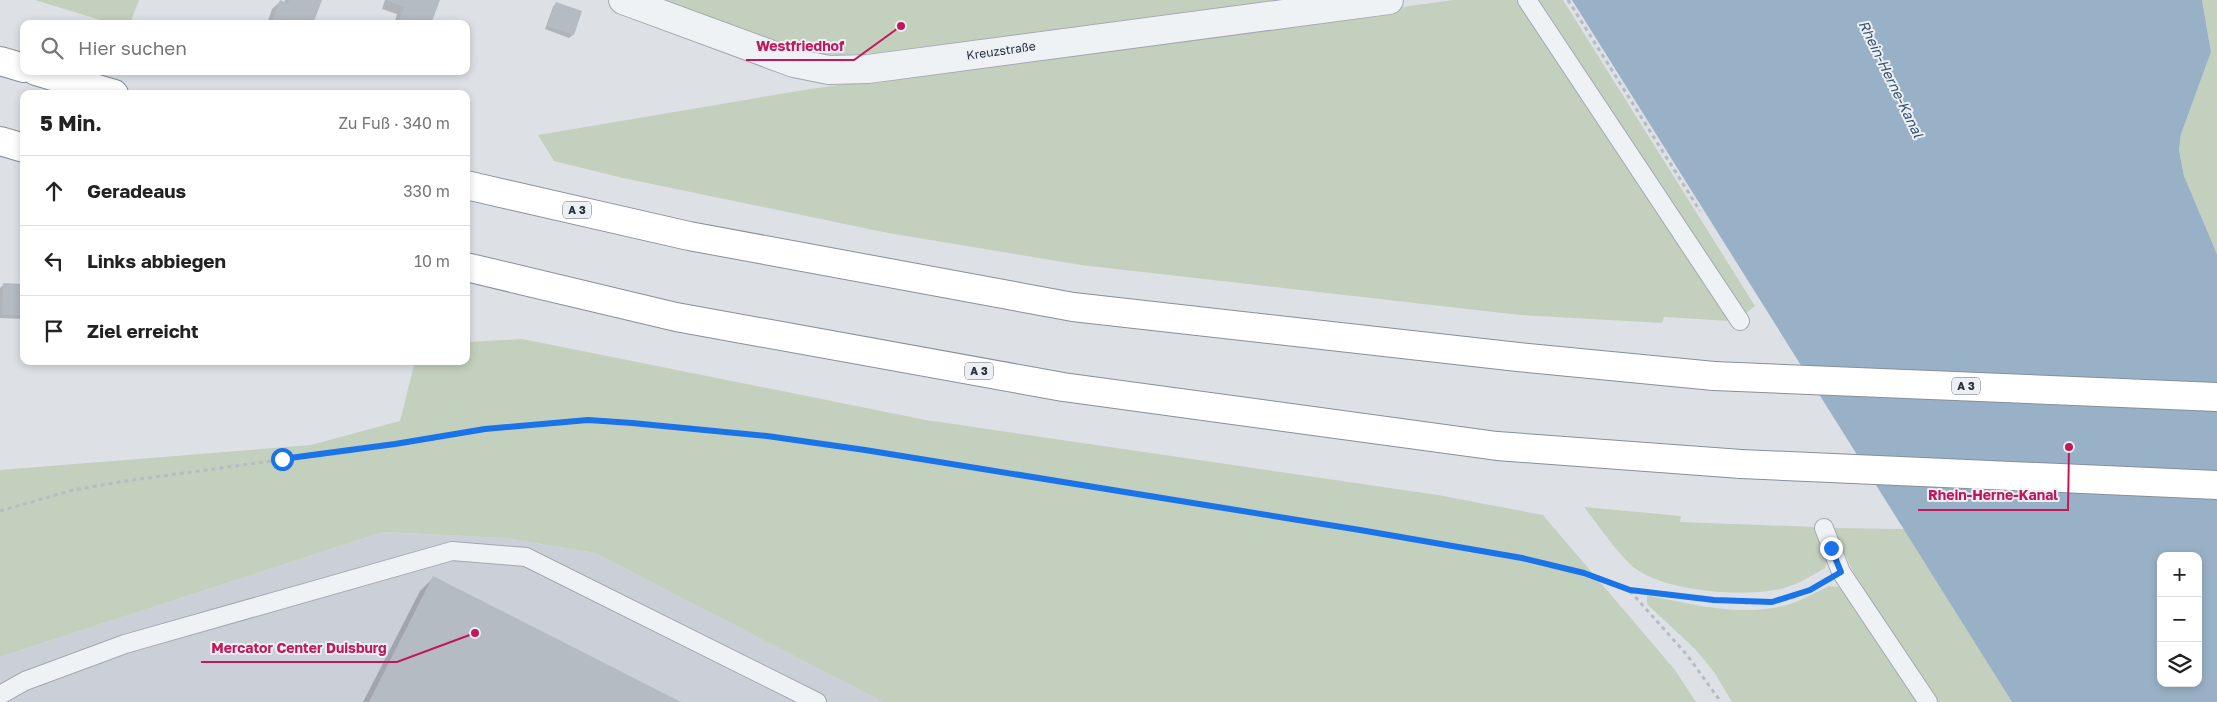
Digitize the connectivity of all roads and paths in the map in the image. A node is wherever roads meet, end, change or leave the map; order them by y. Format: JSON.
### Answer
{"nodes":[{"id":1,"x":623,"y":0,"type":"edge"},
{"id":2,"x":1389,"y":0,"type":"edge"},
{"id":3,"x":1527,"y":0,"type":"edge"},
{"id":4,"x":1568,"y":0,"type":"edge"},
{"id":5,"x":0,"y":61,"type":"edge"},
{"id":6,"x":20,"y":67,"type":"edge"},
{"id":7,"x":50,"y":75,"type":"edge"},
{"id":8,"x":100,"y":90,"type":"edge"},
{"id":9,"x":0,"y":141,"type":"edge"},
{"id":10,"x":20,"y":147,"type":"edge"},
{"id":11,"x":470,"y":186,"type":"edge"},
{"id":12,"x":1700,"y":211,"type":"dead end"},
{"id":13,"x":470,"y":267,"type":"edge"},
{"id":14,"x":1740,"y":321,"type":"dead end"},
{"id":15,"x":2217,"y":397,"type":"edge"},
{"id":16,"x":2217,"y":485,"type":"edge"},
{"id":17,"x":0,"y":511,"type":"edge"},
{"id":18,"x":1824,"y":528,"type":"dead end"},
{"id":19,"x":1841,"y":572,"type":"junction"},
{"id":20,"x":1630,"y":590,"type":"junction"},
{"id":21,"x":0,"y":695,"type":"edge"},
{"id":22,"x":817,"y":702,"type":"edge"},
{"id":23,"x":1721,"y":702,"type":"edge"},
{"id":24,"x":1928,"y":702,"type":"edge"}],
"edges":[{"from":1,"to":2,"type":"street","name":"Kreuzstraße"},
{"from":3,"to":14,"type":"lane"},
{"from":4,"to":12,"type":"path"},
{"from":5,"to":6,"type":"highway"},
{"from":7,"to":8,"type":"highway"},
{"from":9,"to":10,"type":"highway"},
{"from":11,"to":15,"type":"highway","number":"A 3","bridge":true},
{"from":13,"to":16,"type":"highway","number":"A 3","bridge":true},
{"from":17,"to":20,"type":"path"},
{"from":18,"to":19,"type":"lane"},
{"from":19,"to":20,"type":"path"},
{"from":19,"to":24,"type":"lane"},
{"from":20,"to":23,"type":"path"},
{"from":21,"to":22,"type":"lane"}]}
